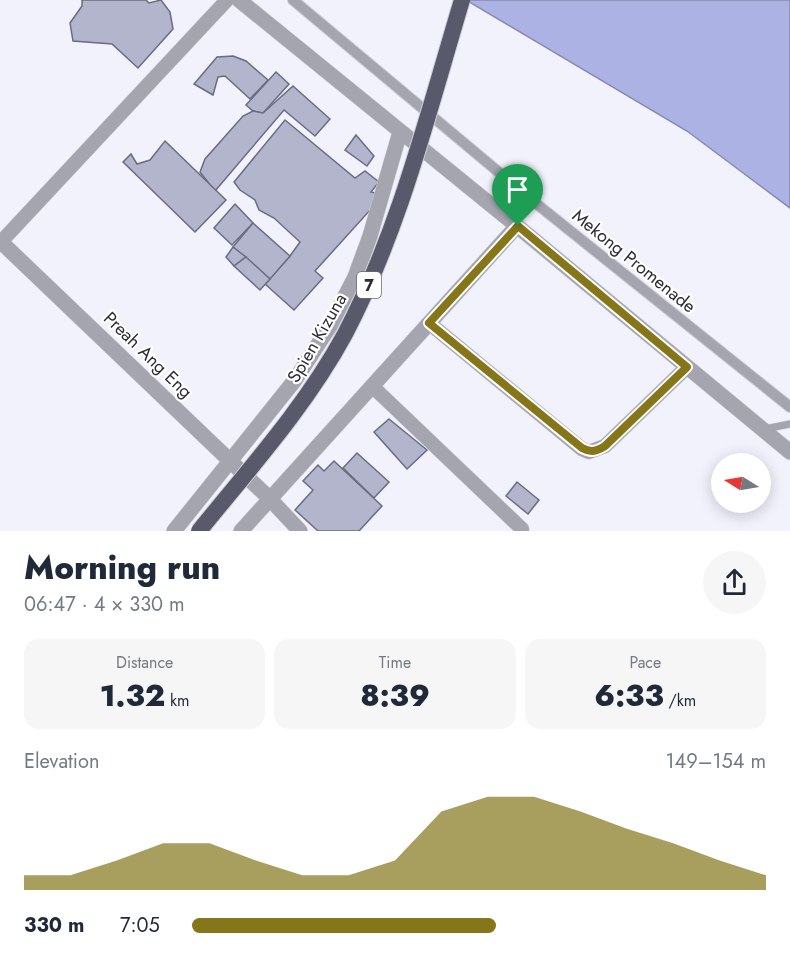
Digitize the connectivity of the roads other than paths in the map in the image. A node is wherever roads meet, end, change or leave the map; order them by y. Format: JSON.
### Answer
{"nodes":[{"id":1,"x":227,"y":0,"type":"edge"},
{"id":2,"x":238,"y":0,"type":"edge"},
{"id":3,"x":293,"y":0,"type":"edge"},
{"id":4,"x":462,"y":0,"type":"edge"},
{"id":5,"x":400,"y":132,"type":"junction"},
{"id":6,"x":518,"y":226,"type":"junction"},
{"id":7,"x":0,"y":242,"type":"edge"},
{"id":8,"x":429,"y":323,"type":"junction"},
{"id":9,"x":687,"y":367,"type":"junction"},
{"id":10,"x":372,"y":386,"type":"junction"},
{"id":11,"x":790,"y":407,"type":"edge"},
{"id":12,"x":790,"y":424,"type":"edge"},
{"id":13,"x":763,"y":430,"type":"junction"},
{"id":14,"x":790,"y":452,"type":"edge"},
{"id":15,"x":231,"y":461,"type":"junction"},
{"id":16,"x":269,"y":498,"type":"junction"},
{"id":17,"x":522,"y":529,"type":"dead end"},
{"id":18,"x":174,"y":531,"type":"edge"},
{"id":19,"x":200,"y":531,"type":"edge"},
{"id":20,"x":241,"y":531,"type":"edge"},
{"id":21,"x":300,"y":531,"type":"edge"}],
"edges":[{"from":1,"to":7,"type":"street"},
{"from":2,"to":5,"type":"street"},
{"from":3,"to":11,"type":"street","name":"Mekong Promenade"},
{"from":4,"to":19,"type":"highway","name":"Spien Kizuna","number":"7","bridge":true},
{"from":5,"to":6,"type":"street"},
{"from":5,"to":15,"type":"street"},
{"from":6,"to":8,"type":"street"},
{"from":6,"to":9,"type":"street"},
{"from":7,"to":15,"type":"street","name":"Preah Ang Eng"},
{"from":8,"to":9,"type":"street"},
{"from":8,"to":10,"type":"street"},
{"from":9,"to":13,"type":"street"},
{"from":10,"to":16,"type":"street"},
{"from":10,"to":17,"type":"street"},
{"from":12,"to":13,"type":"lane"},
{"from":13,"to":14,"type":"street"},
{"from":15,"to":16,"type":"street","name":"Preah Ang Eng"},
{"from":15,"to":18,"type":"street"},
{"from":16,"to":20,"type":"street"},
{"from":16,"to":21,"type":"street","name":"Preah Ang Eng"}]}
